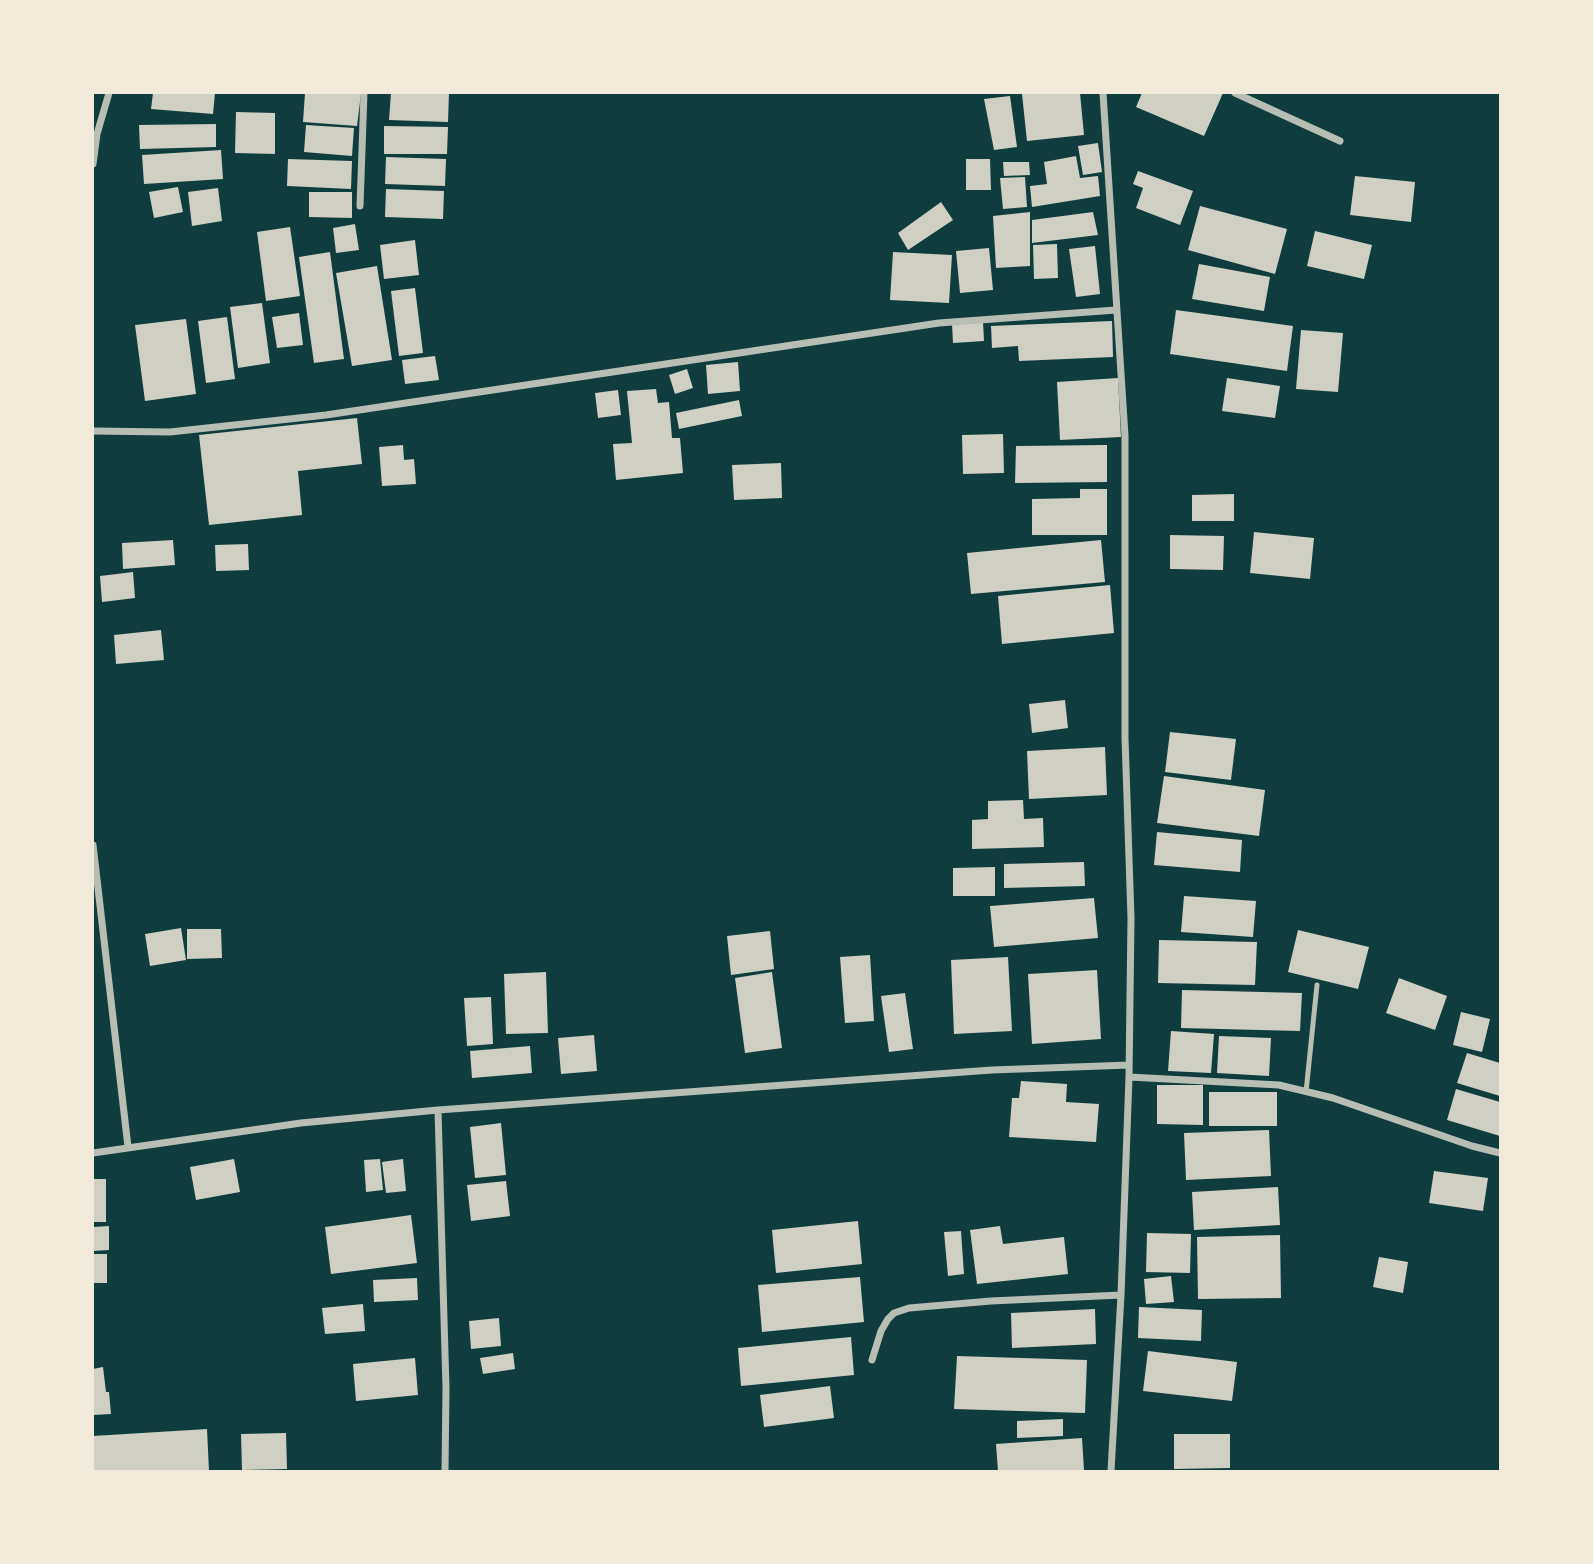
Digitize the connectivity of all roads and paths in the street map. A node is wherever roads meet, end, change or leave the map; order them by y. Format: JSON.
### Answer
{"nodes":[{"id":1,"x":109,"y":93,"type":"edge"},
{"id":2,"x":363,"y":93,"type":"edge"},
{"id":3,"x":1103,"y":93,"type":"edge"},
{"id":4,"x":1235,"y":93,"type":"edge"},
{"id":5,"x":1340,"y":141,"type":"dead end"},
{"id":6,"x":93,"y":164,"type":"edge"},
{"id":7,"x":360,"y":206,"type":"dead end"},
{"id":8,"x":1116,"y":310,"type":"junction"},
{"id":9,"x":93,"y":431,"type":"edge"},
{"id":10,"x":93,"y":845,"type":"edge"},
{"id":11,"x":1317,"y":985,"type":"dead end"},
{"id":12,"x":1129,"y":1065,"type":"junction"},
{"id":13,"x":1129,"y":1077,"type":"junction"},
{"id":14,"x":1306,"y":1092,"type":"junction"},
{"id":15,"x":438,"y":1110,"type":"junction"},
{"id":16,"x":128,"y":1147,"type":"junction"},
{"id":17,"x":93,"y":1153,"type":"edge"},
{"id":18,"x":1500,"y":1153,"type":"edge"},
{"id":19,"x":1121,"y":1295,"type":"junction"},
{"id":20,"x":872,"y":1360,"type":"dead end"},
{"id":21,"x":445,"y":1471,"type":"edge"},
{"id":22,"x":1111,"y":1471,"type":"edge"}],
"edges":[{"from":1,"to":6,"type":"street"},
{"from":2,"to":7,"type":"street"},
{"from":3,"to":8,"type":"street"},
{"from":4,"to":5,"type":"street"},
{"from":8,"to":9,"type":"street"},
{"from":8,"to":12,"type":"street"},
{"from":10,"to":16,"type":"street"},
{"from":11,"to":14,"type":"lane"},
{"from":12,"to":13,"type":"street"},
{"from":12,"to":15,"type":"street"},
{"from":13,"to":14,"type":"street"},
{"from":13,"to":19,"type":"street"},
{"from":14,"to":18,"type":"street"},
{"from":15,"to":16,"type":"street"},
{"from":15,"to":21,"type":"street"},
{"from":16,"to":17,"type":"street"},
{"from":19,"to":20,"type":"street"},
{"from":19,"to":22,"type":"street"}]}
